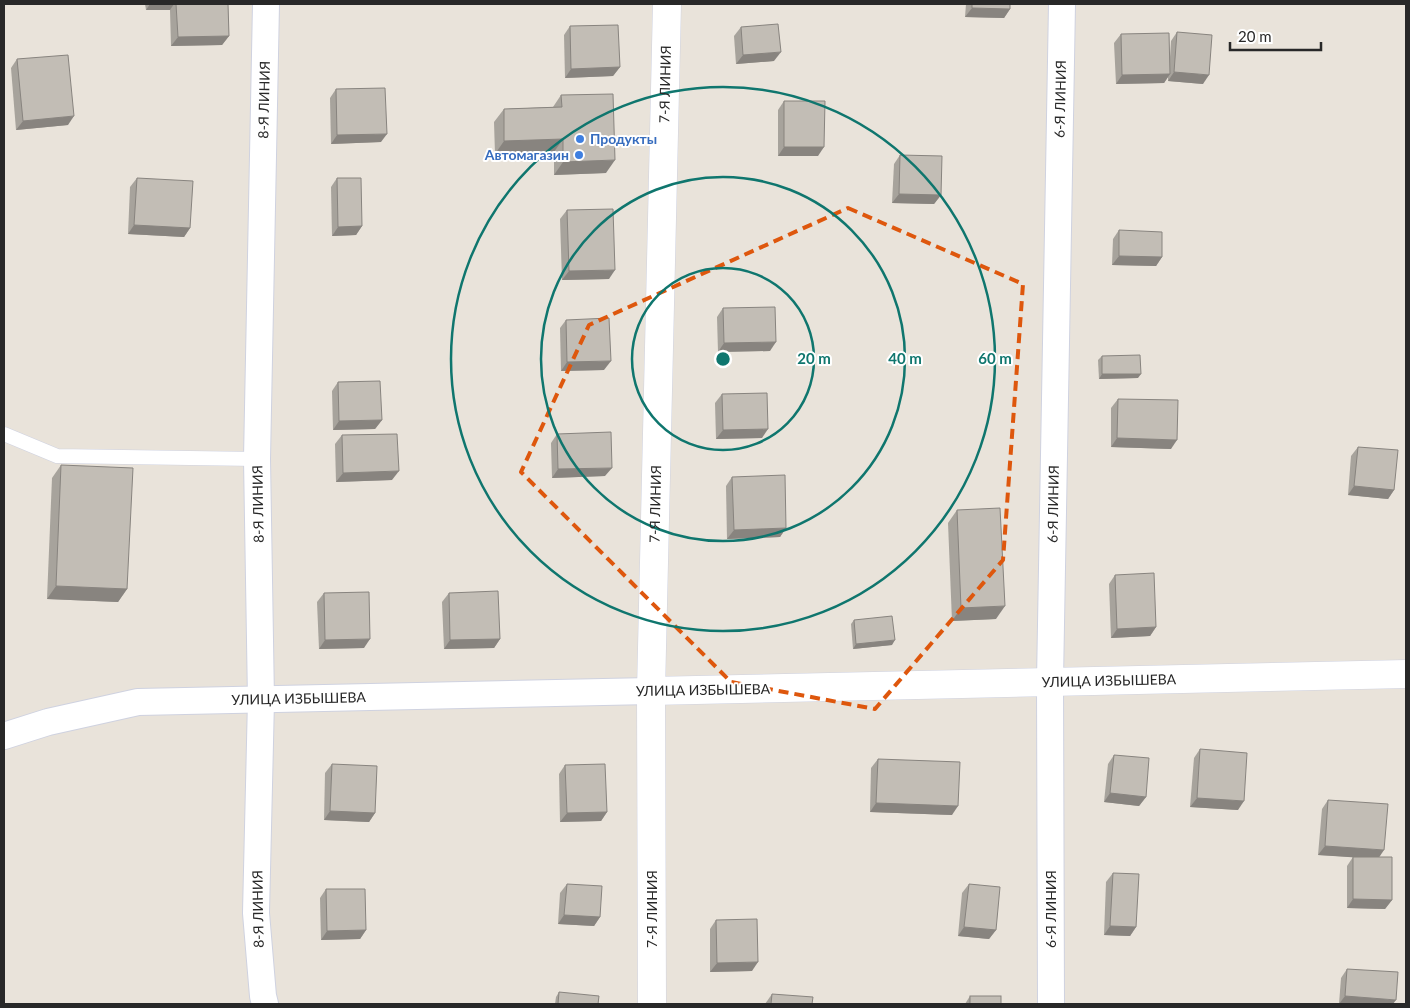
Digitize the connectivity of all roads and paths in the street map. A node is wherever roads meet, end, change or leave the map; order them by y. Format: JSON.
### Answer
{"nodes":[{"id":1,"x":266,"y":4,"type":"edge"},
{"id":2,"x":667,"y":4,"type":"edge"},
{"id":3,"x":1062,"y":4,"type":"edge"},
{"id":4,"x":4,"y":434,"type":"edge"},
{"id":5,"x":257,"y":459,"type":"junction"},
{"id":6,"x":1406,"y":674,"type":"edge"},
{"id":7,"x":1050,"y":682,"type":"junction"},
{"id":8,"x":651,"y":691,"type":"junction"},
{"id":9,"x":261,"y":700,"type":"junction"},
{"id":10,"x":4,"y":736,"type":"edge"},
{"id":11,"x":265,"y":1004,"type":"edge"},
{"id":12,"x":652,"y":1004,"type":"edge"},
{"id":13,"x":1051,"y":1004,"type":"edge"}],
"edges":[{"from":1,"to":5,"type":"street","name":"8-Я ЛИНИЯ"},
{"from":2,"to":8,"type":"main road","name":"7-Я ЛИНИЯ"},
{"from":3,"to":7,"type":"street","name":"6-Я ЛИНИЯ"},
{"from":4,"to":5,"type":"lane"},
{"from":5,"to":9,"type":"street","name":"8-Я ЛИНИЯ"},
{"from":6,"to":7,"type":"main road","name":"УЛИЦА ИЗБЫШЕВА"},
{"from":7,"to":8,"type":"main road","name":"УЛИЦА ИЗБЫШЕВА"},
{"from":7,"to":13,"type":"street","name":"6-Я ЛИНИЯ"},
{"from":8,"to":9,"type":"street","name":"УЛИЦА ИЗБЫШЕВА"},
{"from":8,"to":12,"type":"main road","name":"7-Я ЛИНИЯ"},
{"from":9,"to":10,"type":"street","name":"УЛИЦА ИЗБЫШЕВА"},
{"from":9,"to":11,"type":"street","name":"8-Я ЛИНИЯ"}]}
